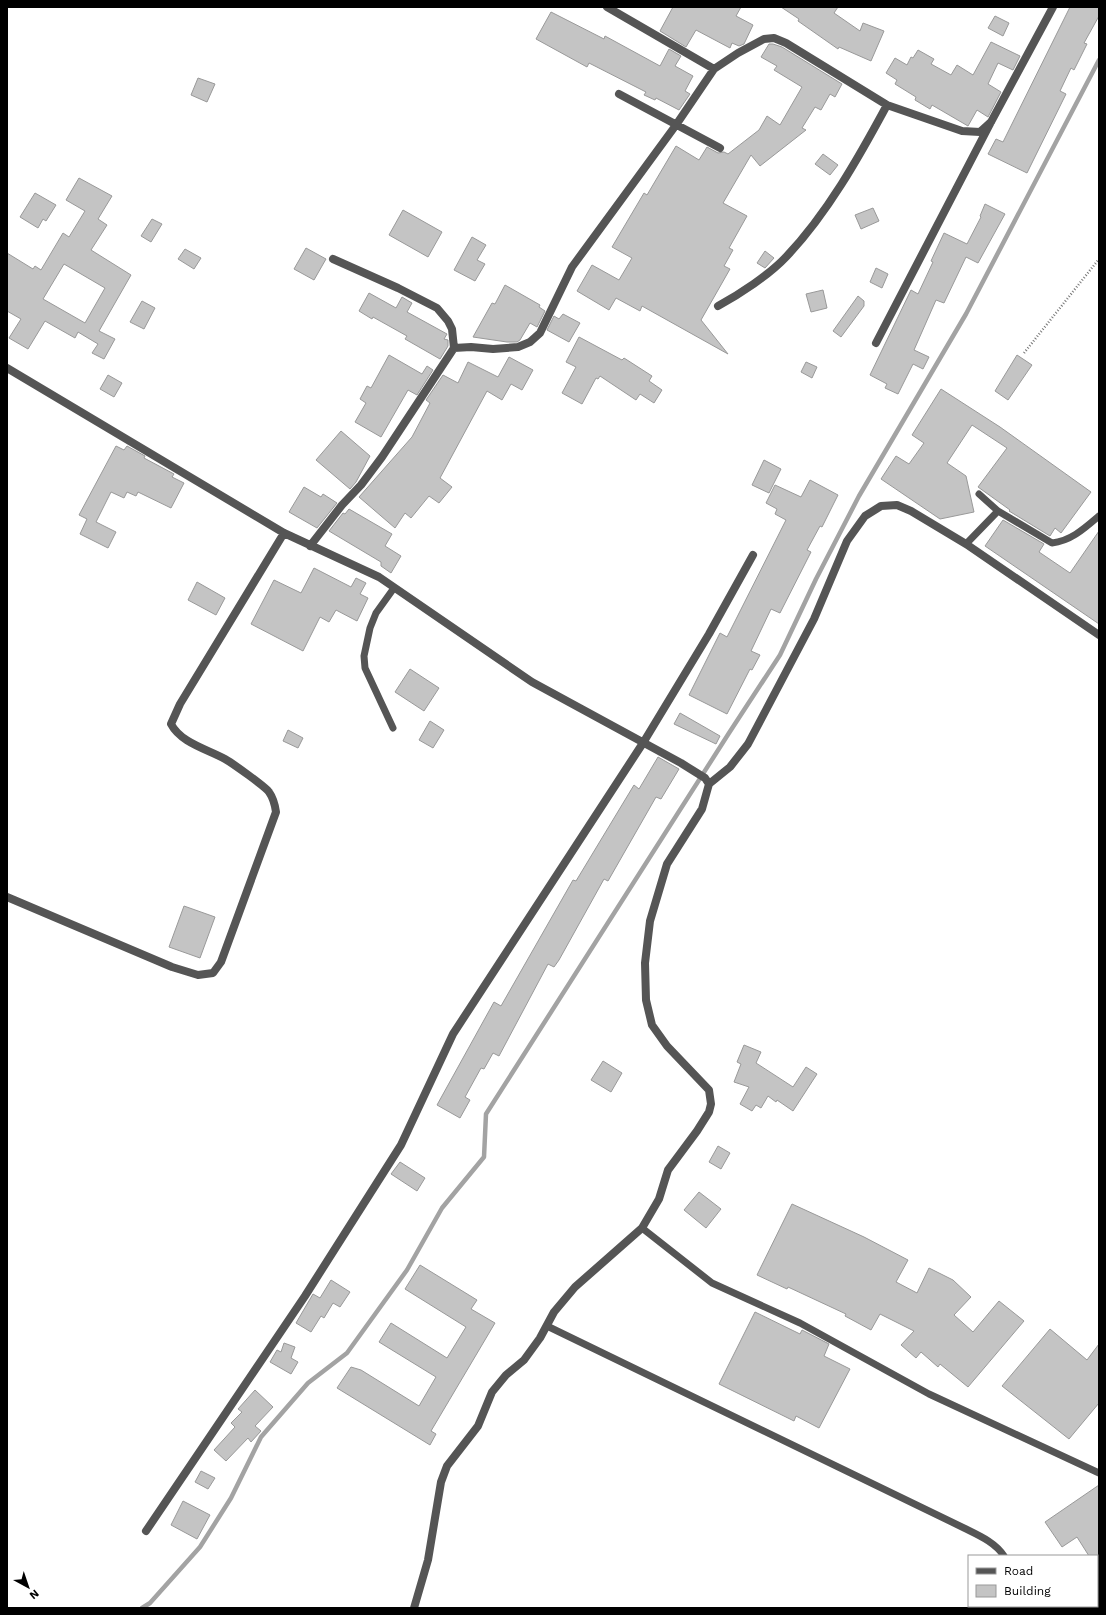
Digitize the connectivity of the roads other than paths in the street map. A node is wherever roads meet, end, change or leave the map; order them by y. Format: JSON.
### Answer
{"nodes":[{"id":1,"x":607,"y":7,"type":"edge"},
{"id":2,"x":1053,"y":7,"type":"edge"},
{"id":3,"x":714,"y":69,"type":"junction"},
{"id":4,"x":619,"y":94,"type":"dead end"},
{"id":5,"x":887,"y":105,"type":"junction"},
{"id":6,"x":991,"y":122,"type":"junction"},
{"id":7,"x":676,"y":125,"type":"junction"},
{"id":8,"x":720,"y":148,"type":"dead end"},
{"id":9,"x":333,"y":259,"type":"dead end"},
{"id":10,"x":718,"y":306,"type":"dead end"},
{"id":11,"x":876,"y":343,"type":"dead end"},
{"id":12,"x":454,"y":348,"type":"junction"},
{"id":13,"x":7,"y":368,"type":"edge"},
{"id":14,"x":979,"y":494,"type":"dead end"},
{"id":15,"x":998,"y":510,"type":"junction"},
{"id":16,"x":1099,"y":516,"type":"edge"},
{"id":17,"x":284,"y":533,"type":"junction"},
{"id":18,"x":966,"y":544,"type":"junction"},
{"id":19,"x":310,"y":546,"type":"junction"},
{"id":20,"x":753,"y":555,"type":"dead end"},
{"id":21,"x":394,"y":588,"type":"junction"},
{"id":22,"x":1099,"y":635,"type":"edge"},
{"id":23,"x":393,"y":728,"type":"dead end"},
{"id":24,"x":643,"y":743,"type":"junction"},
{"id":25,"x":707,"y":781,"type":"junction"},
{"id":26,"x":7,"y":897,"type":"edge"},
{"id":27,"x":642,"y":1228,"type":"junction"},
{"id":28,"x":546,"y":1326,"type":"junction"},
{"id":29,"x":1099,"y":1473,"type":"edge"},
{"id":30,"x":146,"y":1531,"type":"dead end"},
{"id":31,"x":1003,"y":1555,"type":"edge"},
{"id":32,"x":414,"y":1608,"type":"edge"}],
"edges":[{"from":1,"to":3,"type":"street"},
{"from":2,"to":6,"type":"street"},
{"from":3,"to":5,"type":"street"},
{"from":3,"to":7,"type":"street"},
{"from":4,"to":7,"type":"street"},
{"from":5,"to":6,"type":"street"},
{"from":5,"to":10,"type":"street"},
{"from":6,"to":11,"type":"street"},
{"from":7,"to":8,"type":"street"},
{"from":7,"to":12,"type":"street"},
{"from":9,"to":12,"type":"street"},
{"from":12,"to":19,"type":"street"},
{"from":13,"to":17,"type":"street"},
{"from":14,"to":15,"type":"lane"},
{"from":15,"to":16,"type":"lane"},
{"from":15,"to":18,"type":"lane"},
{"from":17,"to":19,"type":"street"},
{"from":17,"to":26,"type":"street"},
{"from":18,"to":22,"type":"street"},
{"from":18,"to":25,"type":"street"},
{"from":19,"to":21,"type":"street"},
{"from":20,"to":24,"type":"street"},
{"from":21,"to":23,"type":"lane"},
{"from":21,"to":24,"type":"street"},
{"from":24,"to":25,"type":"street"},
{"from":24,"to":30,"type":"street"},
{"from":25,"to":27,"type":"street"},
{"from":27,"to":28,"type":"street"},
{"from":27,"to":29,"type":"lane"},
{"from":28,"to":31,"type":"lane"},
{"from":28,"to":32,"type":"street"}]}
